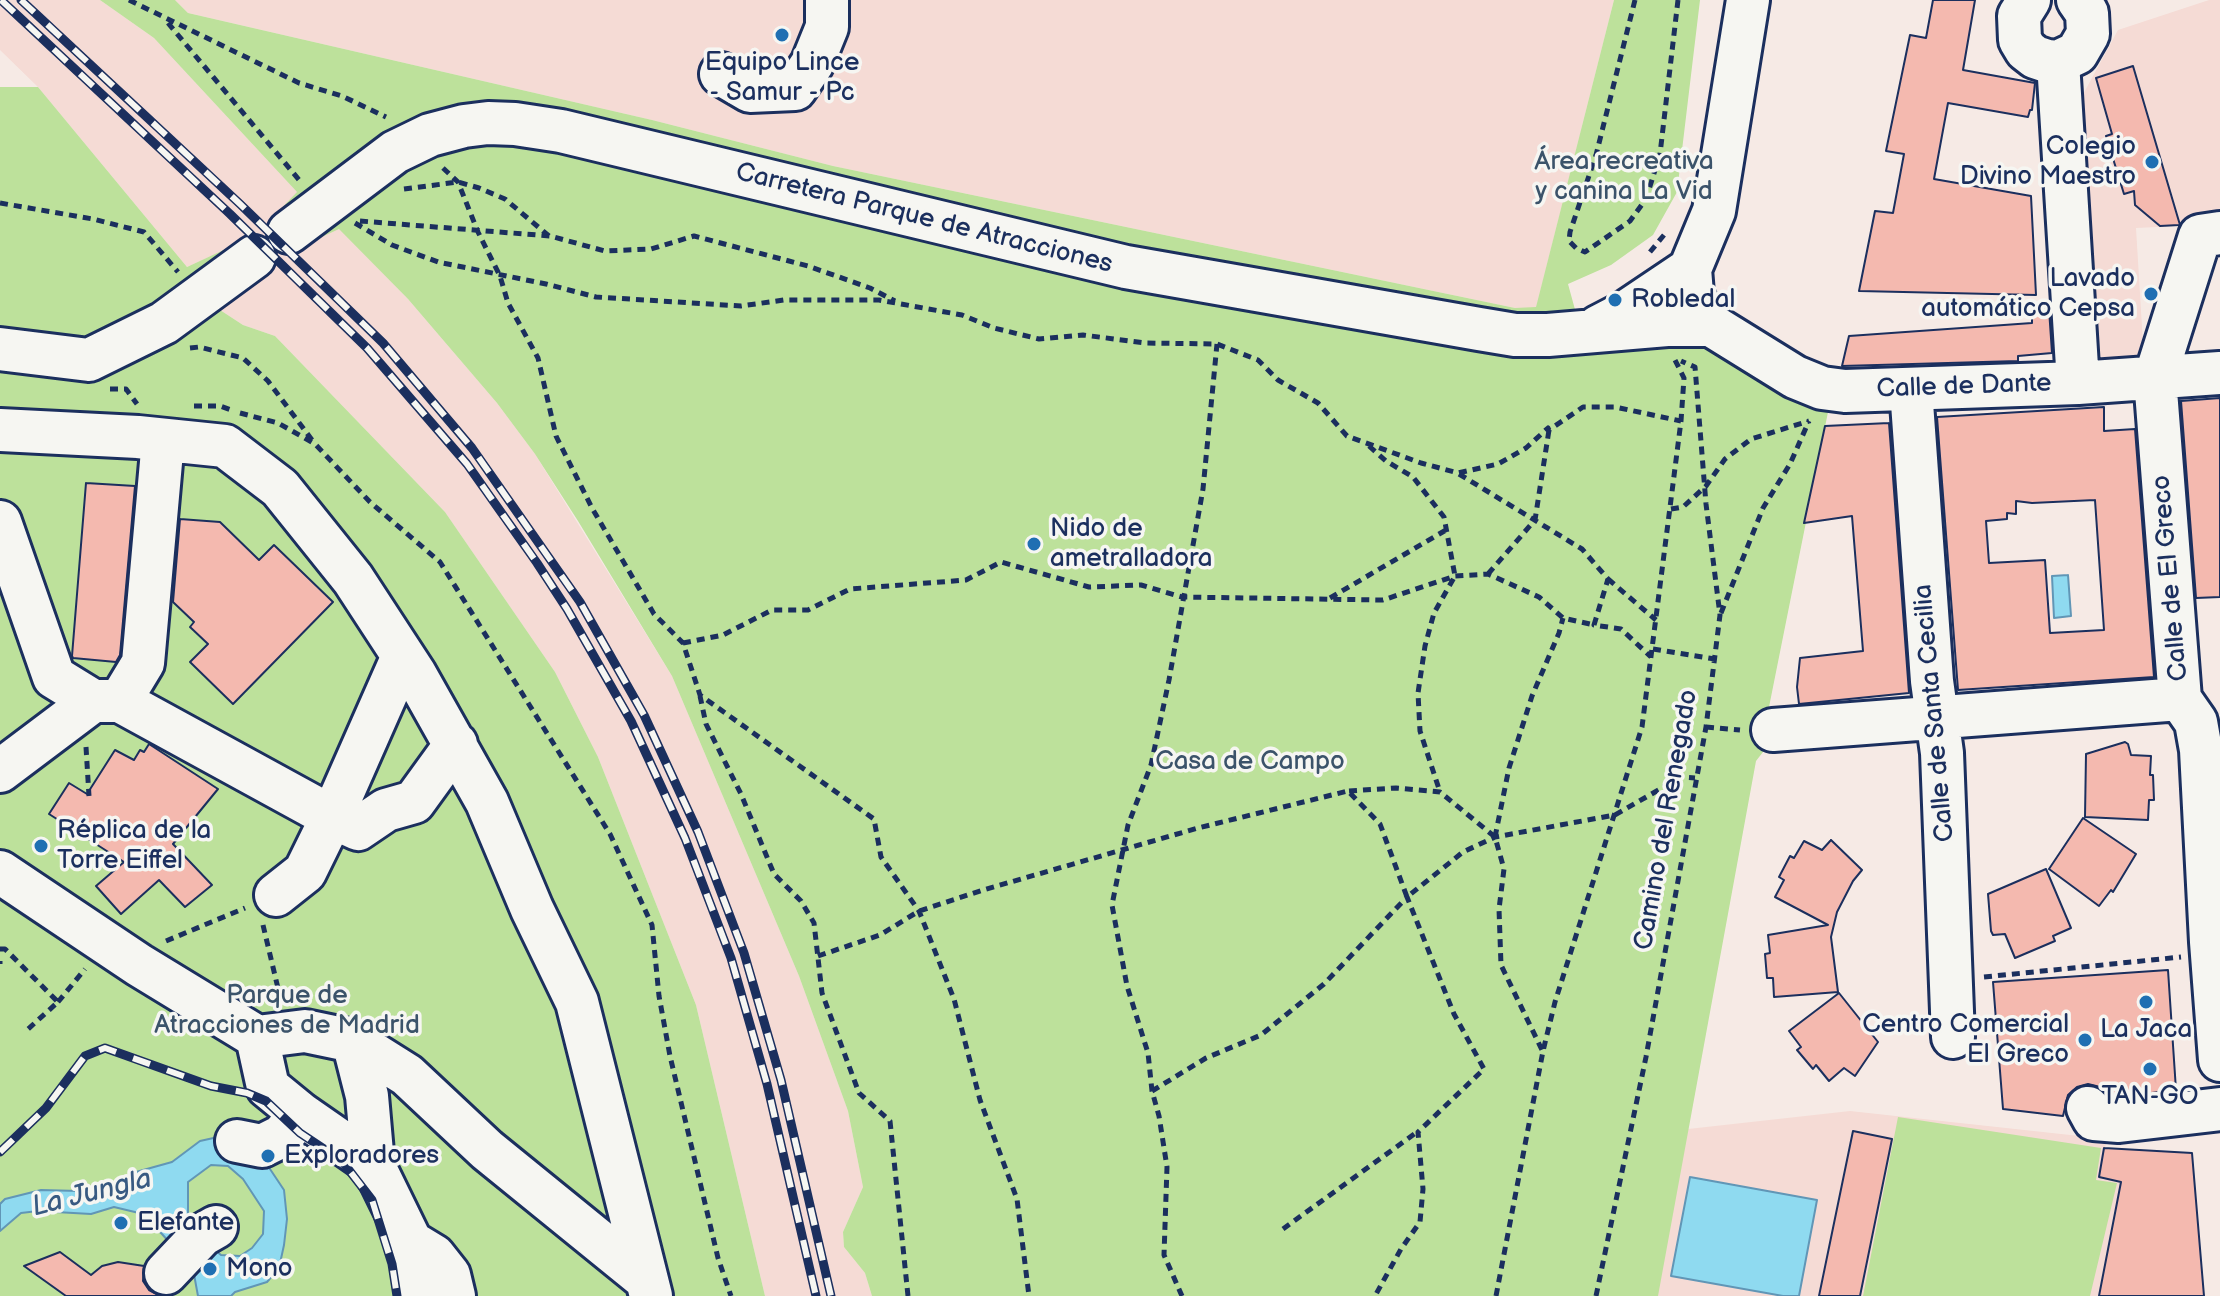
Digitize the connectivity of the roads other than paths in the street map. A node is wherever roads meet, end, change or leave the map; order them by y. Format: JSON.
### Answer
{"nodes":[{"id":1,"x":827,"y":0,"type":"edge"},
{"id":2,"x":2029,"y":0,"type":"edge"},
{"id":3,"x":2091,"y":1,"type":"edge"},
{"id":4,"x":1721,"y":2,"type":"edge"},
{"id":5,"x":2058,"y":62,"type":"junction"},
{"id":6,"x":721,"y":74,"type":"dead end"},
{"id":7,"x":289,"y":232,"type":"dead end"},
{"id":8,"x":2220,"y":233,"type":"edge"},
{"id":9,"x":1687,"y":247,"type":"junction"},
{"id":10,"x":254,"y":257,"type":"dead end"},
{"id":11,"x":1717,"y":329,"type":"junction"},
{"id":12,"x":1590,"y":331,"type":"junction"},
{"id":13,"x":0,"y":349,"type":"edge"},
{"id":14,"x":2220,"y":373,"type":"edge"},
{"id":15,"x":2155,"y":378,"type":"junction"},
{"id":16,"x":2078,"y":383,"type":"junction"},
{"id":17,"x":1911,"y":389,"type":"junction"},
{"id":18,"x":0,"y":430,"type":"edge"},
{"id":19,"x":163,"y":440,"type":"junction"},
{"id":20,"x":0,"y":522,"type":"edge"},
{"id":21,"x":403,"y":656,"type":"junction"},
{"id":22,"x":2180,"y":699,"type":"junction"},
{"id":23,"x":106,"y":701,"type":"junction"},
{"id":24,"x":1937,"y":717,"type":"junction"},
{"id":25,"x":1758,"y":730,"type":"road end"},
{"id":26,"x":456,"y":744,"type":"junction"},
{"id":27,"x":0,"y":771,"type":"edge"},
{"id":28,"x":332,"y":817,"type":"junction"},
{"id":29,"x":0,"y":872,"type":"edge"},
{"id":30,"x":266,"y":899,"type":"road end"},
{"id":31,"x":273,"y":1035,"type":"junction"},
{"id":32,"x":1953,"y":1037,"type":"dead end"},
{"id":33,"x":353,"y":1041,"type":"junction"},
{"id":34,"x":2220,"y":1060,"type":"edge"},
{"id":35,"x":2088,"y":1108,"type":"dead end"},
{"id":36,"x":2220,"y":1109,"type":"edge"},
{"id":37,"x":301,"y":1114,"type":"junction"},
{"id":38,"x":237,"y":1141,"type":"dead end"},
{"id":39,"x":373,"y":1164,"type":"junction"},
{"id":40,"x":411,"y":1242,"type":"junction"},
{"id":41,"x":649,"y":1288,"type":"edge"},
{"id":42,"x":420,"y":1296,"type":"edge"},
{"id":43,"x":454,"y":1296,"type":"edge"}],
"edges":[{"from":1,"to":6,"type":"street"},
{"from":2,"to":5,"type":"street"},
{"from":3,"to":5,"type":"street"},
{"from":4,"to":9,"type":"street"},
{"from":5,"to":16,"type":"street"},
{"from":7,"to":12,"type":"street","name":"Carretera Parque de Atracciones"},
{"from":8,"to":15,"type":"street"},
{"from":9,"to":11,"type":"street"},
{"from":9,"to":12,"type":"street","name":"Carretera Parque de Atracciones"},
{"from":10,"to":13,"type":"street"},
{"from":11,"to":12,"type":"street","name":"Carretera Parque de Atracciones"},
{"from":11,"to":17,"type":"street","name":"Calle de Dante"},
{"from":14,"to":15,"type":"street","name":"Calle de Dante"},
{"from":15,"to":16,"type":"street","name":"Calle de Dante"},
{"from":15,"to":22,"type":"street","name":"Calle de El Greco"},
{"from":16,"to":17,"type":"street","name":"Calle de Dante"},
{"from":17,"to":24,"type":"street","name":"Calle de Santa Cecilia"},
{"from":18,"to":19,"type":"street"},
{"from":19,"to":21,"type":"street"},
{"from":19,"to":23,"type":"street"},
{"from":20,"to":23,"type":"street"},
{"from":21,"to":26,"type":"street"},
{"from":21,"to":28,"type":"street"},
{"from":22,"to":24,"type":"street"},
{"from":22,"to":34,"type":"street","name":"Calle de El Greco"},
{"from":23,"to":27,"type":"street"},
{"from":23,"to":28,"type":"street"},
{"from":24,"to":25,"type":"street"},
{"from":24,"to":32,"type":"street","name":"Calle de Santa Cecilia"},
{"from":26,"to":28,"type":"street"},
{"from":26,"to":41,"type":"street"},
{"from":28,"to":30,"type":"street"},
{"from":29,"to":31,"type":"street"},
{"from":31,"to":33,"type":"street"},
{"from":31,"to":37,"type":"street"},
{"from":33,"to":39,"type":"street"},
{"from":33,"to":41,"type":"street"},
{"from":35,"to":36,"type":"street"},
{"from":37,"to":38,"type":"street"},
{"from":37,"to":39,"type":"street"},
{"from":39,"to":40,"type":"street"},
{"from":40,"to":42,"type":"street"},
{"from":40,"to":43,"type":"street"}]}
